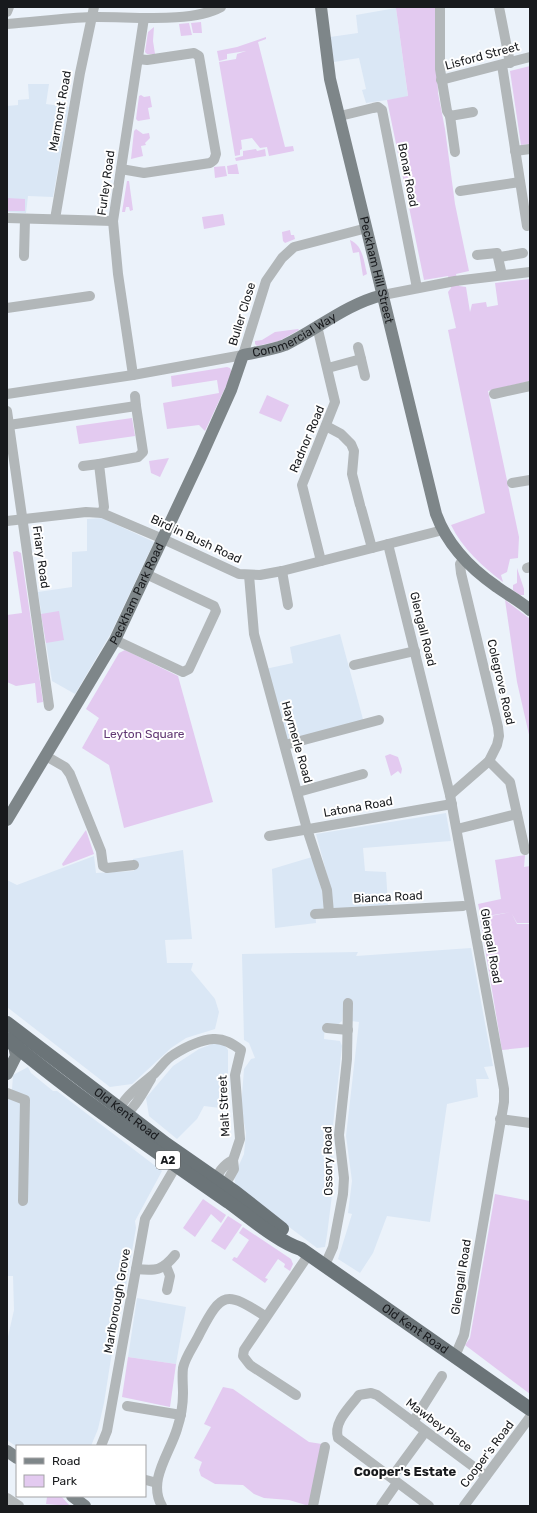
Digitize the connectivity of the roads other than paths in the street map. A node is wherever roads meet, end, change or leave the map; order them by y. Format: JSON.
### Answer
{"nodes":[{"id":1,"x":9,"y":7,"type":"edge"},
{"id":2,"x":221,"y":7,"type":"edge"},
{"id":3,"x":321,"y":7,"type":"edge"},
{"id":4,"x":440,"y":7,"type":"edge"},
{"id":5,"x":499,"y":7,"type":"edge"},
{"id":6,"x":7,"y":12,"type":"edge"},
{"id":7,"x":93,"y":12,"type":"edge"},
{"id":8,"x":144,"y":18,"type":"junction"},
{"id":9,"x":7,"y":24,"type":"edge"},
{"id":10,"x":530,"y":57,"type":"edge"},
{"id":11,"x":138,"y":59,"type":"junction"},
{"id":12,"x":506,"y":64,"type":"junction"},
{"id":13,"x":441,"y":80,"type":"junction"},
{"id":14,"x":473,"y":112,"type":"dead end"},
{"id":15,"x":340,"y":116,"type":"junction"},
{"id":16,"x":450,"y":116,"type":"junction"},
{"id":17,"x":530,"y":149,"type":"edge"},
{"id":18,"x":515,"y":151,"type":"junction"},
{"id":19,"x":455,"y":152,"type":"dead end"},
{"id":20,"x":121,"y":169,"type":"junction"},
{"id":21,"x":520,"y":182,"type":"junction"},
{"id":22,"x":460,"y":191,"type":"dead end"},
{"id":23,"x":7,"y":218,"type":"edge"},
{"id":24,"x":25,"y":219,"type":"junction"},
{"id":25,"x":55,"y":219,"type":"junction"},
{"id":26,"x":113,"y":221,"type":"junction"},
{"id":27,"x":527,"y":226,"type":"dead end"},
{"id":28,"x":367,"y":228,"type":"junction"},
{"id":29,"x":523,"y":253,"type":"dead end"},
{"id":30,"x":477,"y":255,"type":"dead end"},
{"id":31,"x":24,"y":256,"type":"dead end"},
{"id":32,"x":500,"y":257,"type":"junction"},
{"id":33,"x":530,"y":272,"type":"edge"},
{"id":34,"x":502,"y":275,"type":"junction"},
{"id":35,"x":417,"y":288,"type":"junction"},
{"id":36,"x":383,"y":295,"type":"junction"},
{"id":37,"x":90,"y":296,"type":"dead end"},
{"id":38,"x":7,"y":308,"type":"edge"},
{"id":39,"x":318,"y":326,"type":"junction"},
{"id":40,"x":358,"y":347,"type":"dead end"},
{"id":41,"x":243,"y":355,"type":"junction"},
{"id":42,"x":361,"y":360,"type":"junction"},
{"id":43,"x":328,"y":368,"type":"junction"},
{"id":44,"x":133,"y":375,"type":"junction"},
{"id":45,"x":365,"y":376,"type":"dead end"},
{"id":46,"x":530,"y":386,"type":"edge"},
{"id":47,"x":7,"y":394,"type":"edge"},
{"id":48,"x":494,"y":394,"type":"dead end"},
{"id":49,"x":7,"y":411,"type":"edge"},
{"id":50,"x":9,"y":425,"type":"junction"},
{"id":51,"x":326,"y":426,"type":"junction"},
{"id":52,"x":99,"y":464,"type":"junction"},
{"id":53,"x":83,"y":466,"type":"dead end"},
{"id":54,"x":530,"y":480,"type":"edge"},
{"id":55,"x":512,"y":483,"type":"dead end"},
{"id":56,"x":102,"y":513,"type":"junction"},
{"id":57,"x":22,"y":519,"type":"junction"},
{"id":58,"x":7,"y":521,"type":"edge"},
{"id":59,"x":443,"y":530,"type":"junction"},
{"id":60,"x":163,"y":539,"type":"junction"},
{"id":61,"x":388,"y":544,"type":"junction"},
{"id":62,"x":372,"y":548,"type":"junction"},
{"id":63,"x":464,"y":558,"type":"junction"},
{"id":64,"x":321,"y":561,"type":"junction"},
{"id":65,"x":282,"y":571,"type":"junction"},
{"id":66,"x":146,"y":574,"type":"junction"},
{"id":67,"x":249,"y":575,"type":"junction"},
{"id":68,"x":288,"y":605,"type":"dead end"},
{"id":69,"x":529,"y":609,"type":"edge"},
{"id":70,"x":115,"y":640,"type":"junction"},
{"id":71,"x":415,"y":651,"type":"junction"},
{"id":72,"x":354,"y":665,"type":"dead end"},
{"id":73,"x":49,"y":706,"type":"dead end"},
{"id":74,"x":379,"y":720,"type":"dead end"},
{"id":75,"x":285,"y":744,"type":"junction"},
{"id":76,"x":46,"y":756,"type":"junction"},
{"id":77,"x":489,"y":761,"type":"junction"},
{"id":78,"x":363,"y":774,"type":"dead end"},
{"id":79,"x":298,"y":792,"type":"junction"},
{"id":80,"x":451,"y":799,"type":"junction"},
{"id":81,"x":518,"y":814,"type":"junction"},
{"id":82,"x":7,"y":820,"type":"edge"},
{"id":83,"x":308,"y":829,"type":"junction"},
{"id":84,"x":457,"y":830,"type":"junction"},
{"id":85,"x":269,"y":836,"type":"dead end"},
{"id":86,"x":525,"y":850,"type":"dead end"},
{"id":87,"x":134,"y":865,"type":"dead end"},
{"id":88,"x":463,"y":906,"type":"dead end"},
{"id":89,"x":329,"y":913,"type":"junction"},
{"id":90,"x":315,"y":914,"type":"dead end"},
{"id":91,"x":348,"y":1003,"type":"dead end"},
{"id":92,"x":7,"y":1023,"type":"edge"},
{"id":93,"x":327,"y":1028,"type":"dead end"},
{"id":94,"x":348,"y":1030,"type":"junction"},
{"id":95,"x":13,"y":1042,"type":"edge"},
{"id":96,"x":7,"y":1074,"type":"edge"},
{"id":97,"x":7,"y":1093,"type":"edge"},
{"id":98,"x":121,"y":1114,"type":"junction"},
{"id":99,"x":500,"y":1119,"type":"junction"},
{"id":100,"x":530,"y":1123,"type":"edge"},
{"id":101,"x":176,"y":1166,"type":"junction"},
{"id":102,"x":218,"y":1185,"type":"junction"},
{"id":103,"x":22,"y":1201,"type":"dead end"},
{"id":104,"x":305,"y":1251,"type":"junction"},
{"id":105,"x":175,"y":1255,"type":"dead end"},
{"id":106,"x":325,"y":1265,"type":"junction"},
{"id":107,"x":166,"y":1266,"type":"junction"},
{"id":108,"x":136,"y":1269,"type":"junction"},
{"id":109,"x":167,"y":1290,"type":"dead end"},
{"id":110,"x":266,"y":1316,"type":"junction"},
{"id":111,"x":455,"y":1356,"type":"junction"},
{"id":112,"x":442,"y":1376,"type":"dead end"},
{"id":113,"x":296,"y":1394,"type":"dead end"},
{"id":114,"x":127,"y":1406,"type":"dead end"},
{"id":115,"x":530,"y":1409,"type":"edge"},
{"id":116,"x":181,"y":1415,"type":"junction"},
{"id":117,"x":530,"y":1417,"type":"edge"},
{"id":118,"x":413,"y":1422,"type":"junction"},
{"id":119,"x":425,"y":1432,"type":"junction"},
{"id":120,"x":102,"y":1445,"type":"edge"},
{"id":121,"x":325,"y":1447,"type":"dead end"},
{"id":122,"x":7,"y":1451,"type":"edge"},
{"id":123,"x":16,"y":1457,"type":"edge"},
{"id":124,"x":486,"y":1476,"type":"junction"},
{"id":125,"x":146,"y":1480,"type":"dead end"},
{"id":126,"x":395,"y":1480,"type":"junction"},
{"id":127,"x":157,"y":1483,"type":"junction"},
{"id":128,"x":73,"y":1497,"type":"edge"},
{"id":129,"x":7,"y":1498,"type":"edge"},
{"id":130,"x":19,"y":1506,"type":"edge"},
{"id":131,"x":85,"y":1506,"type":"edge"},
{"id":132,"x":162,"y":1506,"type":"edge"},
{"id":133,"x":313,"y":1506,"type":"edge"},
{"id":134,"x":381,"y":1506,"type":"edge"},
{"id":135,"x":429,"y":1506,"type":"edge"},
{"id":136,"x":464,"y":1506,"type":"edge"}],
"edges":[{"from":1,"to":6,"type":"street"},
{"from":2,"to":8,"type":"street"},
{"from":3,"to":15,"type":"main road","name":"Peckham Hill Street"},
{"from":4,"to":13,"type":"street"},
{"from":5,"to":12,"type":"street"},
{"from":7,"to":8,"type":"street"},
{"from":7,"to":9,"type":"street"},
{"from":7,"to":25,"type":"street","name":"Marmont Road"},
{"from":8,"to":11,"type":"street","name":"Furley Road"},
{"from":10,"to":12,"type":"street","name":"Lisford Street"},
{"from":11,"to":20,"type":"street","name":"Furley Road"},
{"from":11,"to":20,"type":"street"},
{"from":12,"to":13,"type":"street","name":"Lisford Street"},
{"from":12,"to":18,"type":"street"},
{"from":13,"to":16,"type":"street"},
{"from":14,"to":16,"type":"street"},
{"from":15,"to":28,"type":"main road","name":"Peckham Hill Street"},
{"from":15,"to":35,"type":"street","name":"Bonar Road"},
{"from":16,"to":19,"type":"street"},
{"from":17,"to":18,"type":"street"},
{"from":18,"to":21,"type":"street"},
{"from":20,"to":26,"type":"street","name":"Furley Road"},
{"from":21,"to":22,"type":"street"},
{"from":21,"to":27,"type":"street"},
{"from":23,"to":24,"type":"street"},
{"from":24,"to":25,"type":"street"},
{"from":24,"to":31,"type":"street"},
{"from":25,"to":26,"type":"street"},
{"from":26,"to":44,"type":"street","name":"Furley Road"},
{"from":28,"to":36,"type":"main road","name":"Peckham Hill Street"},
{"from":28,"to":41,"type":"street","name":"Buller Close"},
{"from":29,"to":32,"type":"street"},
{"from":30,"to":32,"type":"street"},
{"from":32,"to":34,"type":"street"},
{"from":33,"to":34,"type":"street","name":"Commercial Way"},
{"from":34,"to":35,"type":"street","name":"Commercial Way"},
{"from":35,"to":36,"type":"street","name":"Commercial Way"},
{"from":36,"to":39,"type":"main road","name":"Commercial Way"},
{"from":36,"to":59,"type":"main road","name":"Peckham Hill Street"},
{"from":37,"to":38,"type":"street"},
{"from":39,"to":41,"type":"main road","name":"Commercial Way"},
{"from":39,"to":43,"type":"street","name":"Radnor Road"},
{"from":40,"to":42,"type":"street"},
{"from":41,"to":44,"type":"street","name":"Commercial Way"},
{"from":41,"to":60,"type":"main road","name":"Peckham Park Road"},
{"from":42,"to":43,"type":"street"},
{"from":42,"to":45,"type":"street"},
{"from":43,"to":51,"type":"street","name":"Radnor Road"},
{"from":44,"to":47,"type":"street","name":"Commercial Way"},
{"from":46,"to":48,"type":"street"},
{"from":49,"to":50,"type":"street","name":"Friary Road"},
{"from":50,"to":52,"type":"street"},
{"from":50,"to":57,"type":"street","name":"Friary Road"},
{"from":51,"to":62,"type":"street"},
{"from":51,"to":64,"type":"street","name":"Radnor Road"},
{"from":52,"to":53,"type":"street"},
{"from":52,"to":56,"type":"street"},
{"from":54,"to":55,"type":"street"},
{"from":56,"to":57,"type":"street","name":"Bird in Bush Road"},
{"from":56,"to":60,"type":"street","name":"Bird in Bush Road"},
{"from":57,"to":58,"type":"street","name":"Bird in Bush Road"},
{"from":57,"to":73,"type":"street","name":"Friary Road"},
{"from":59,"to":61,"type":"street","name":"Bird in Bush Road"},
{"from":59,"to":63,"type":"main road","name":"Peckham Hill Street"},
{"from":60,"to":66,"type":"main road","name":"Peckham Park Road"},
{"from":60,"to":67,"type":"street","name":"Bird in Bush Road"},
{"from":61,"to":62,"type":"street","name":"Bird in Bush Road"},
{"from":61,"to":71,"type":"street","name":"Glengall Road"},
{"from":62,"to":64,"type":"street","name":"Bird in Bush Road"},
{"from":63,"to":69,"type":"main road","name":"Peckham Hill Street"},
{"from":63,"to":77,"type":"street","name":"Colegrove Road"},
{"from":64,"to":65,"type":"street","name":"Bird in Bush Road"},
{"from":65,"to":67,"type":"street","name":"Bird in Bush Road"},
{"from":65,"to":68,"type":"street"},
{"from":66,"to":70,"type":"main road","name":"Peckham Park Road"},
{"from":66,"to":70,"type":"street"},
{"from":67,"to":75,"type":"street","name":"Haymerle Road"},
{"from":70,"to":76,"type":"main road","name":"Peckham Park Road"},
{"from":71,"to":72,"type":"street"},
{"from":71,"to":80,"type":"street","name":"Glengall Road"},
{"from":74,"to":75,"type":"street"},
{"from":75,"to":79,"type":"street","name":"Haymerle Road"},
{"from":76,"to":82,"type":"main road","name":"Peckham Park Road"},
{"from":76,"to":87,"type":"street"},
{"from":77,"to":80,"type":"street","name":"Colegrove Road"},
{"from":77,"to":81,"type":"street"},
{"from":78,"to":79,"type":"street"},
{"from":79,"to":83,"type":"street","name":"Haymerle Road"},
{"from":80,"to":83,"type":"street","name":"Latona Road"},
{"from":80,"to":84,"type":"street","name":"Glengall Road"},
{"from":81,"to":84,"type":"street"},
{"from":81,"to":86,"type":"street"},
{"from":83,"to":85,"type":"street","name":"Latona Road"},
{"from":83,"to":89,"type":"street","name":"Haymerle Road"},
{"from":84,"to":99,"type":"street","name":"Glengall Road"},
{"from":88,"to":89,"type":"street","name":"Bianca Road"},
{"from":89,"to":90,"type":"street","name":"Bianca Road"},
{"from":91,"to":94,"type":"street","name":"Ossory Road"},
{"from":92,"to":95,"type":"highway","name":"Old Kent Road","number":"A2"},
{"from":93,"to":94,"type":"street"},
{"from":94,"to":106,"type":"street","name":"Ossory Road"},
{"from":95,"to":96,"type":"main road"},
{"from":95,"to":98,"type":"highway","name":"Old Kent Road","number":"A2"},
{"from":97,"to":103,"type":"street"},
{"from":98,"to":101,"type":"highway","name":"Old Kent Road","number":"A2"},
{"from":98,"to":102,"type":"highway","name":"Old Kent Road","number":"A2"},
{"from":98,"to":102,"type":"street","name":"Malt Street"},
{"from":99,"to":100,"type":"street"},
{"from":99,"to":111,"type":"street","name":"Glengall Road"},
{"from":101,"to":102,"type":"highway","name":"Old Kent Road","number":"A2"},
{"from":101,"to":108,"type":"street","name":"Marlborough Grove"},
{"from":102,"to":104,"type":"highway","name":"Old Kent Road","number":"A2"},
{"from":104,"to":106,"type":"highway","name":"Old Kent Road","number":"A2"},
{"from":104,"to":110,"type":"street"},
{"from":105,"to":107,"type":"street"},
{"from":106,"to":111,"type":"highway","name":"Old Kent Road","number":"A2"},
{"from":107,"to":108,"type":"street"},
{"from":107,"to":109,"type":"street"},
{"from":108,"to":120,"type":"street","name":"Marlborough Grove"},
{"from":110,"to":113,"type":"street"},
{"from":110,"to":116,"type":"street"},
{"from":111,"to":115,"type":"highway","name":"Old Kent Road","number":"A2"},
{"from":112,"to":118,"type":"street"},
{"from":114,"to":116,"type":"street"},
{"from":116,"to":127,"type":"street"},
{"from":117,"to":124,"type":"street","name":"Cooper's Road"},
{"from":118,"to":119,"type":"street","name":"Mawbey Place"},
{"from":118,"to":126,"type":"street","name":"Mawbey Place"},
{"from":119,"to":124,"type":"street","name":"Mawbey Place"},
{"from":119,"to":126,"type":"street"},
{"from":121,"to":133,"type":"street"},
{"from":122,"to":123,"type":"main road"},
{"from":124,"to":136,"type":"street","name":"Cooper's Road"},
{"from":125,"to":127,"type":"street"},
{"from":126,"to":134,"type":"street"},
{"from":126,"to":135,"type":"street"},
{"from":127,"to":132,"type":"street"},
{"from":128,"to":131,"type":"main road"},
{"from":129,"to":130,"type":"street"}]}
